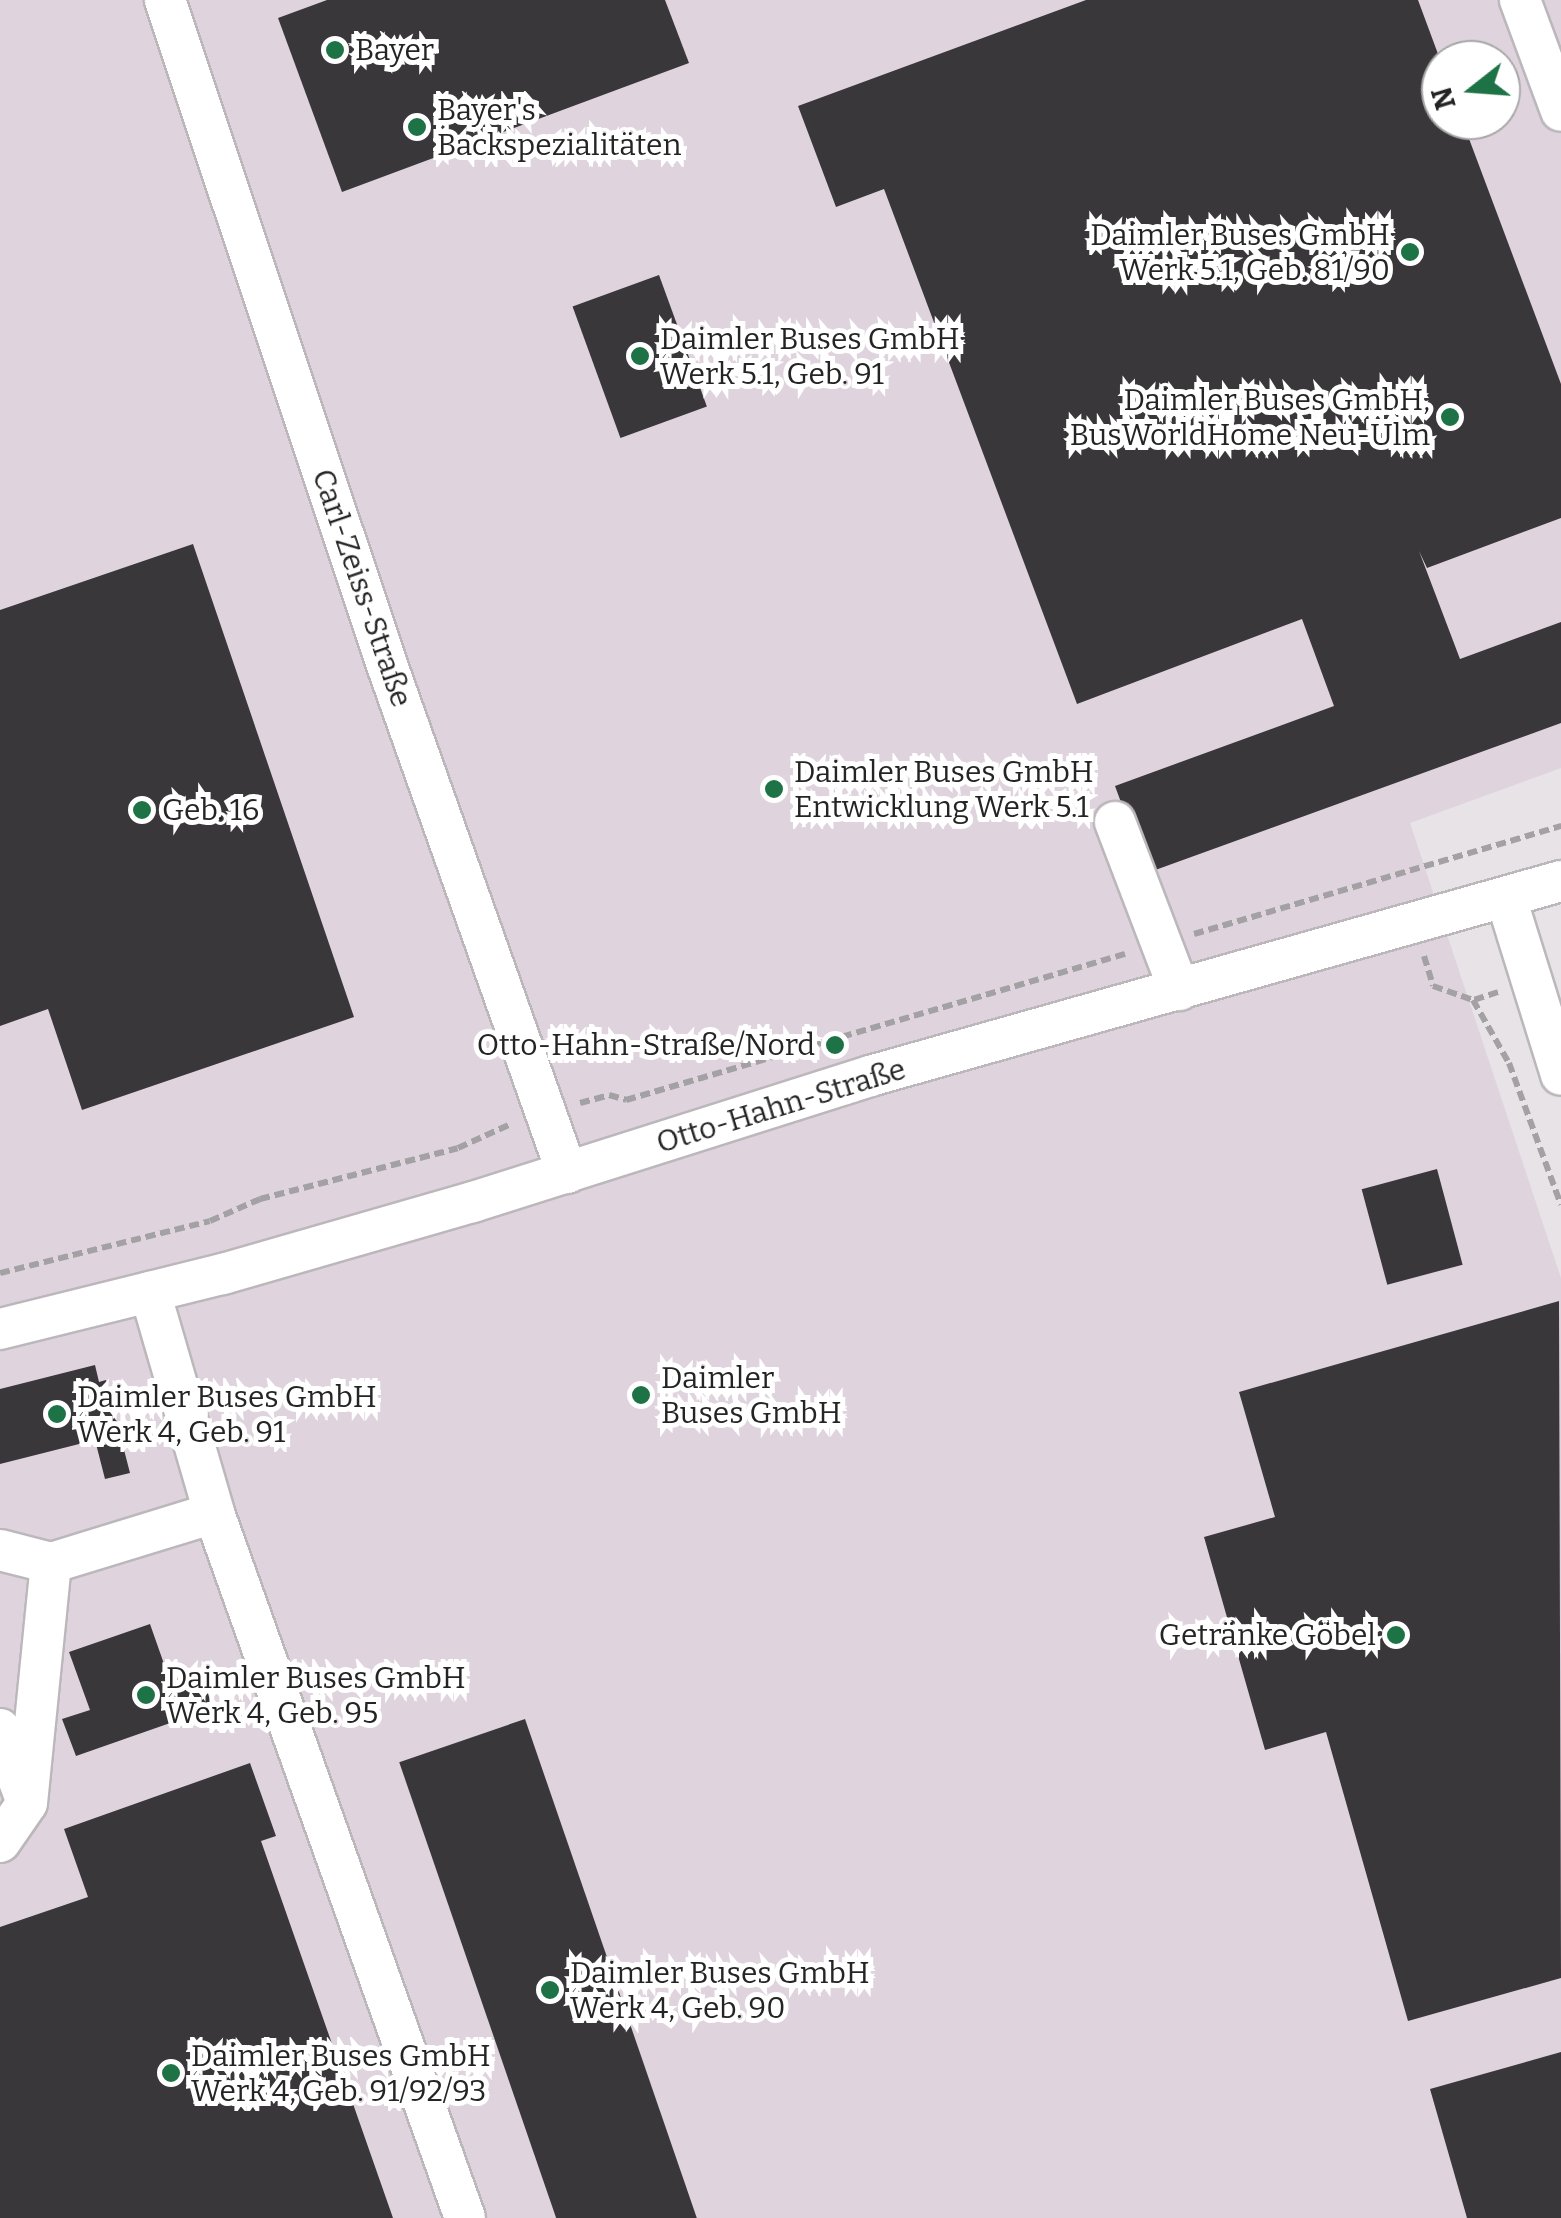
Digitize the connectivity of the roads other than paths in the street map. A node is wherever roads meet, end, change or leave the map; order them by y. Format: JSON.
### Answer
{"nodes":[{"id":1,"x":166,"y":0,"type":"edge"},
{"id":2,"x":1520,"y":0,"type":"edge"},
{"id":3,"x":1561,"y":111,"type":"edge"},
{"id":4,"x":1115,"y":822,"type":"dead end"},
{"id":5,"x":1561,"y":881,"type":"edge"},
{"id":6,"x":1506,"y":898,"type":"junction"},
{"id":7,"x":1180,"y":990,"type":"junction"},
{"id":8,"x":1561,"y":1075,"type":"edge"},
{"id":9,"x":567,"y":1174,"type":"junction"},
{"id":10,"x":150,"y":1292,"type":"junction"},
{"id":11,"x":0,"y":1329,"type":"edge"},
{"id":12,"x":214,"y":1513,"type":"junction"},
{"id":13,"x":0,"y":1550,"type":"edge"},
{"id":14,"x":51,"y":1563,"type":"junction"},
{"id":15,"x":0,"y":1729,"type":"edge"},
{"id":16,"x":27,"y":1803,"type":"junction"},
{"id":17,"x":0,"y":1842,"type":"edge"},
{"id":18,"x":465,"y":2218,"type":"edge"}],
"edges":[{"from":1,"to":9,"type":"street","name":"Carl-Zeiss-Straße"},
{"from":2,"to":3,"type":"street"},
{"from":4,"to":7,"type":"street"},
{"from":5,"to":6,"type":"street","name":"Otto-Hahn-Straße"},
{"from":6,"to":7,"type":"street","name":"Otto-Hahn-Straße"},
{"from":6,"to":8,"type":"street"},
{"from":7,"to":9,"type":"street","name":"Otto-Hahn-Straße"},
{"from":9,"to":10,"type":"street","name":"Otto-Hahn-Straße"},
{"from":10,"to":11,"type":"street","name":"Otto-Hahn-Straße"},
{"from":10,"to":12,"type":"street"},
{"from":12,"to":14,"type":"street"},
{"from":12,"to":18,"type":"street"},
{"from":13,"to":14,"type":"street"},
{"from":14,"to":16,"type":"street"},
{"from":15,"to":16,"type":"street"},
{"from":16,"to":17,"type":"street"}]}
